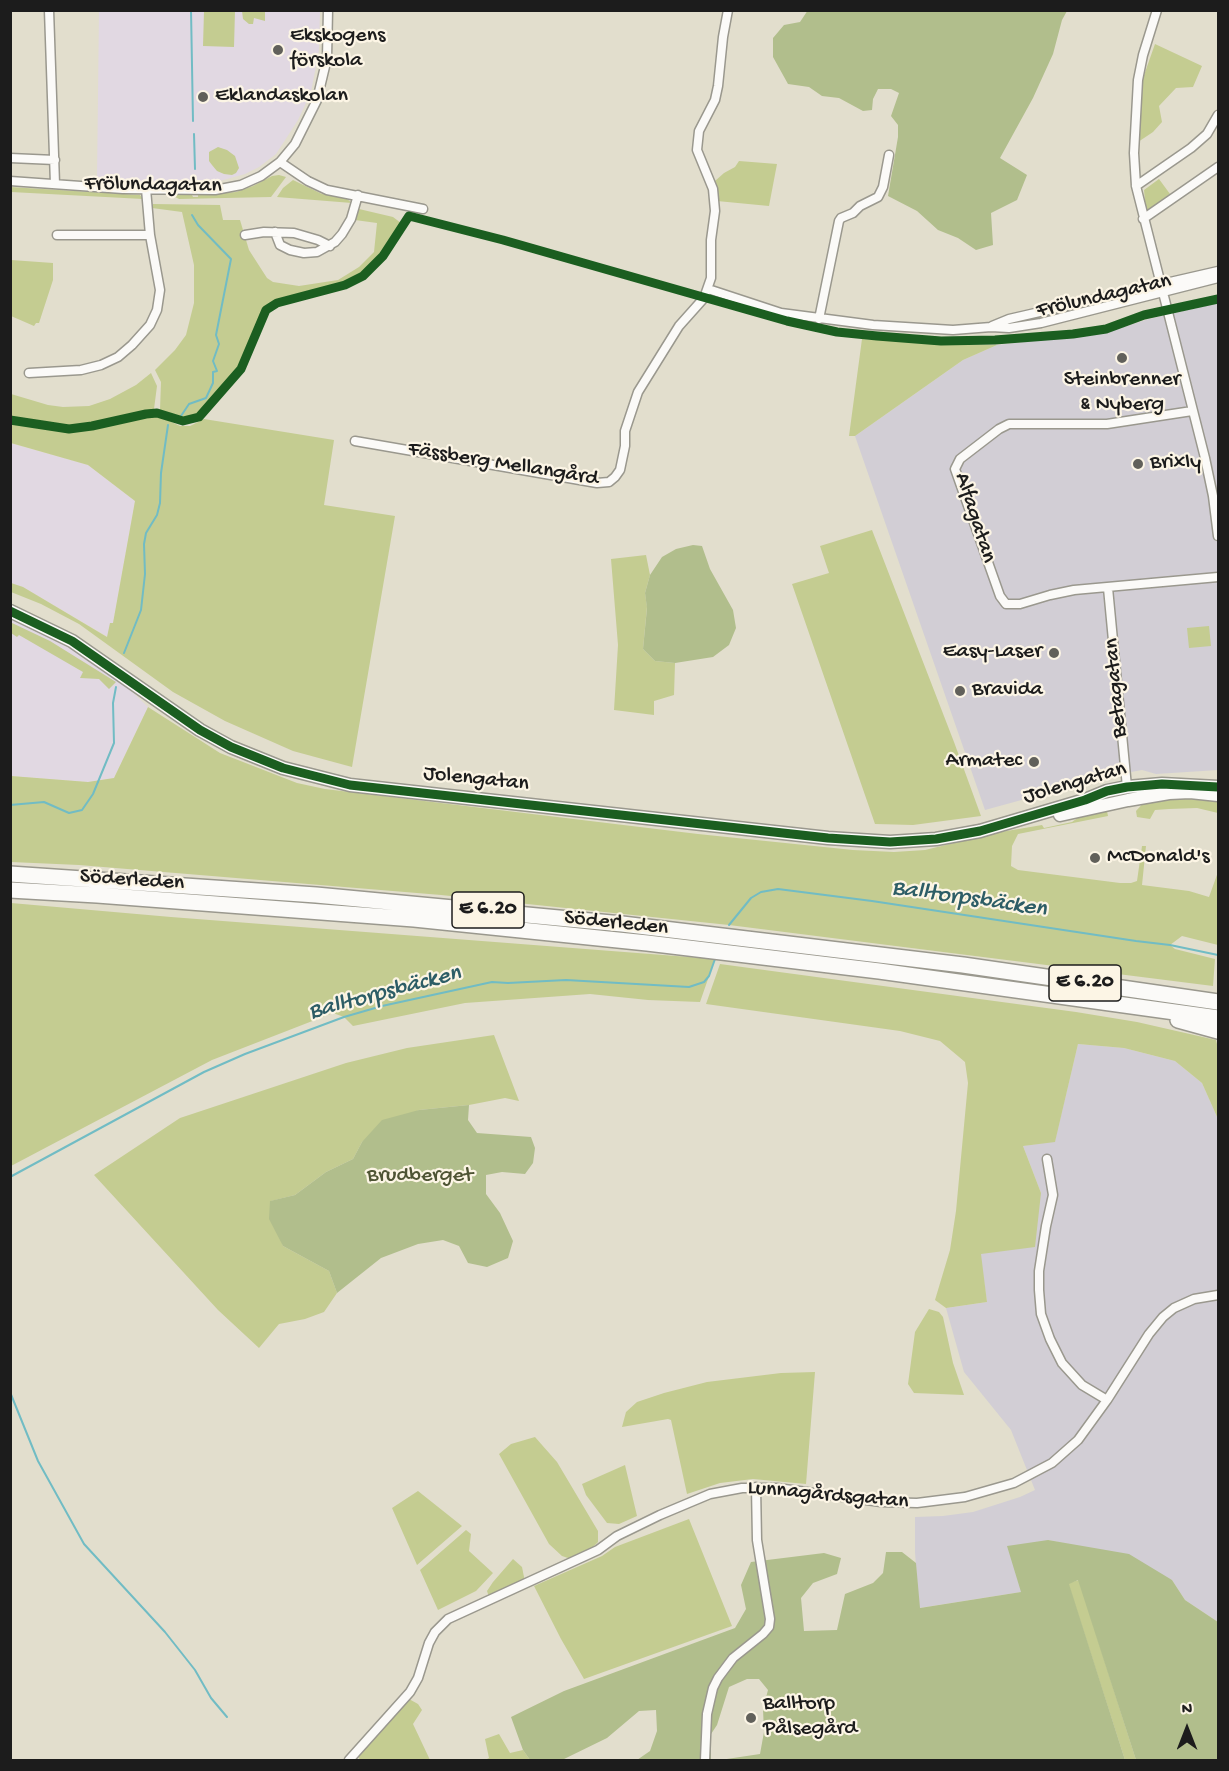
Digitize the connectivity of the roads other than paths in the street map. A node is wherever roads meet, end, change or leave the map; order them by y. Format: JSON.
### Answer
{"nodes":[{"id":1,"x":49,"y":10,"type":"edge"},
{"id":2,"x":328,"y":10,"type":"edge"},
{"id":3,"x":1157,"y":10,"type":"edge"},
{"id":4,"x":728,"y":11,"type":"edge"},
{"id":5,"x":1218,"y":115,"type":"edge"},
{"id":6,"x":889,"y":155,"type":"dead end"},
{"id":7,"x":10,"y":158,"type":"edge"},
{"id":8,"x":55,"y":160,"type":"junction"},
{"id":9,"x":280,"y":162,"type":"junction"},
{"id":10,"x":1218,"y":167,"type":"edge"},
{"id":11,"x":10,"y":181,"type":"edge"},
{"id":12,"x":55,"y":184,"type":"junction"},
{"id":13,"x":1136,"y":186,"type":"junction"},
{"id":14,"x":146,"y":189,"type":"junction"},
{"id":15,"x":358,"y":195,"type":"junction"},
{"id":16,"x":423,"y":209,"type":"dead end"},
{"id":17,"x":1143,"y":219,"type":"junction"},
{"id":18,"x":275,"y":232,"type":"junction"},
{"id":19,"x":57,"y":235,"type":"dead end"},
{"id":20,"x":150,"y":235,"type":"junction"},
{"id":21,"x":245,"y":235,"type":"dead end"},
{"id":22,"x":330,"y":246,"type":"junction"},
{"id":23,"x":1218,"y":270,"type":"edge"},
{"id":24,"x":1218,"y":278,"type":"edge"},
{"id":25,"x":1162,"y":288,"type":"junction"},
{"id":26,"x":708,"y":289,"type":"junction"},
{"id":27,"x":819,"y":319,"type":"junction"},
{"id":28,"x":29,"y":373,"type":"dead end"},
{"id":29,"x":1192,"y":411,"type":"junction"},
{"id":30,"x":356,"y":441,"type":"dead end"},
{"id":31,"x":1218,"y":536,"type":"edge"},
{"id":32,"x":1218,"y":577,"type":"edge"},
{"id":33,"x":1108,"y":588,"type":"junction"},
{"id":34,"x":10,"y":611,"type":"edge"},
{"id":35,"x":1126,"y":787,"type":"junction"},
{"id":36,"x":1218,"y":787,"type":"edge"},
{"id":37,"x":1218,"y":795,"type":"edge"},
{"id":38,"x":980,"y":831,"type":"junction"},
{"id":39,"x":10,"y":874,"type":"edge"},
{"id":40,"x":10,"y":890,"type":"edge"},
{"id":41,"x":1214,"y":1001,"type":"edge"},
{"id":42,"x":1130,"y":1006,"type":"junction"},
{"id":43,"x":1218,"y":1018,"type":"edge"},
{"id":44,"x":1218,"y":1031,"type":"edge"},
{"id":45,"x":1047,"y":1158,"type":"dead end"},
{"id":46,"x":1218,"y":1295,"type":"edge"},
{"id":47,"x":1107,"y":1400,"type":"junction"},
{"id":48,"x":756,"y":1487,"type":"junction"},
{"id":49,"x":350,"y":1761,"type":"edge"},
{"id":50,"x":705,"y":1761,"type":"edge"}],
"edges":[{"from":1,"to":8,"type":"street"},
{"from":2,"to":9,"type":"street"},
{"from":3,"to":13,"type":"street"},
{"from":4,"to":26,"type":"street"},
{"from":5,"to":13,"type":"street"},
{"from":6,"to":27,"type":"street"},
{"from":7,"to":8,"type":"street"},
{"from":8,"to":12,"type":"street"},
{"from":9,"to":14,"type":"street","name":"Frölundagatan"},
{"from":9,"to":15,"type":"street"},
{"from":10,"to":17,"type":"street"},
{"from":11,"to":12,"type":"street","name":"Frölundagatan"},
{"from":12,"to":14,"type":"street","name":"Frölundagatan"},
{"from":13,"to":17,"type":"street"},
{"from":14,"to":20,"type":"street"},
{"from":15,"to":16,"type":"street"},
{"from":15,"to":22,"type":"street"},
{"from":17,"to":25,"type":"street"},
{"from":18,"to":21,"type":"street"},
{"from":18,"to":22,"type":"street"},
{"from":18,"to":22,"type":"street"},
{"from":19,"to":20,"type":"street"},
{"from":20,"to":28,"type":"street"},
{"from":23,"to":25,"type":"street","name":"Frölundagatan"},
{"from":24,"to":25,"type":"street","name":"Frölundagatan"},
{"from":25,"to":27,"type":"street","name":"Frölundagatan"},
{"from":25,"to":29,"type":"street"},
{"from":26,"to":27,"type":"street","name":"Frölundagatan"},
{"from":26,"to":30,"type":"street","name":"Fässberg Mellangård"},
{"from":29,"to":31,"type":"street"},
{"from":29,"to":33,"type":"street","name":"Alfagatan"},
{"from":32,"to":33,"type":"street","name":"Alfagatan"},
{"from":33,"to":35,"type":"street","name":"Betagatan"},
{"from":34,"to":38,"type":"street","name":"Jolengatan"},
{"from":35,"to":36,"type":"street","name":"Jolengatan"},
{"from":35,"to":38,"type":"street","name":"Jolengatan"},
{"from":37,"to":38,"type":"street","name":"Jolengatan"},
{"from":39,"to":41,"type":"highway","name":"Söderleden","number":"E 6.20"},
{"from":40,"to":42,"type":"highway","name":"Söderleden","number":"E 6.20"},
{"from":42,"to":43,"type":"highway","name":"Söderleden","number":"E 6.20"},
{"from":42,"to":44,"type":"highway"},
{"from":45,"to":47,"type":"street"},
{"from":46,"to":47,"type":"street","name":"Lunnagårdsgatan"},
{"from":47,"to":48,"type":"street","name":"Lunnagårdsgatan"},
{"from":48,"to":49,"type":"street","name":"Lunnagårdsgatan"},
{"from":48,"to":50,"type":"street"}]}
